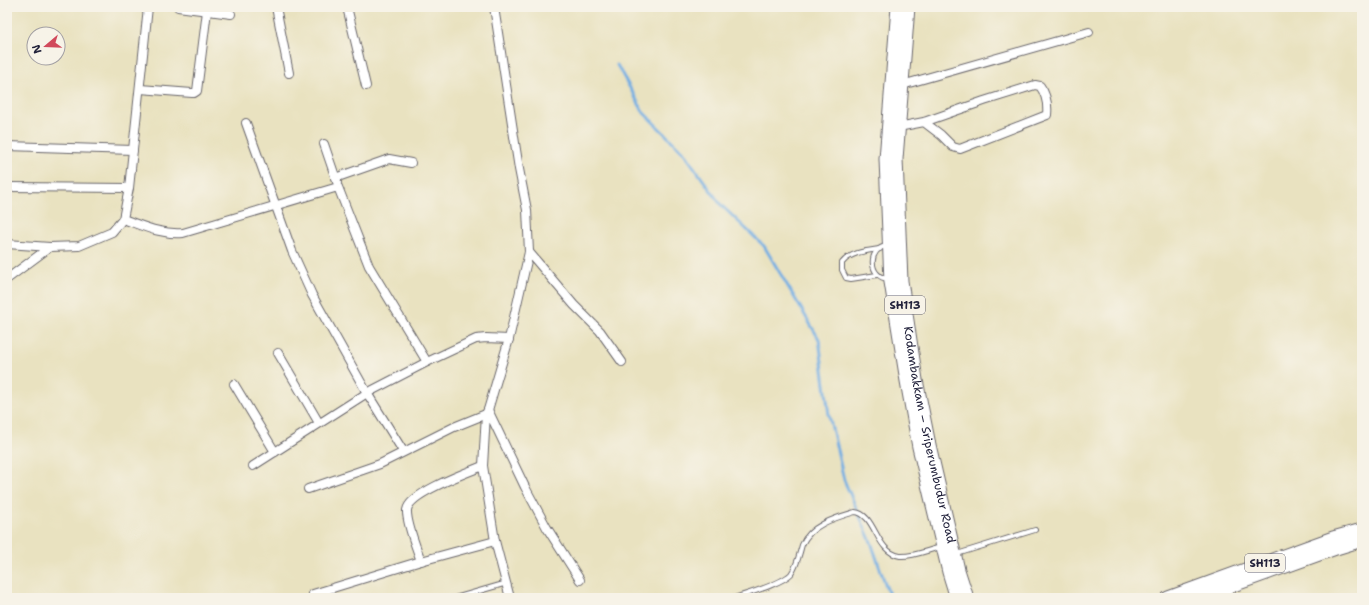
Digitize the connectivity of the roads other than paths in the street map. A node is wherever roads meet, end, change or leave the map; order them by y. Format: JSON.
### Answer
{"nodes":[{"id":1,"x":148,"y":7,"type":"edge"},
{"id":2,"x":178,"y":7,"type":"edge"},
{"id":3,"x":276,"y":7,"type":"edge"},
{"id":4,"x":347,"y":7,"type":"edge"},
{"id":5,"x":494,"y":7,"type":"edge"},
{"id":6,"x":898,"y":7,"type":"edge"},
{"id":7,"x":908,"y":7,"type":"edge"},
{"id":8,"x":207,"y":11,"type":"junction"},
{"id":9,"x":231,"y":14,"type":"dead end"},
{"id":10,"x":1089,"y":32,"type":"dead end"},
{"id":11,"x":289,"y":73,"type":"dead end"},
{"id":12,"x":902,"y":85,"type":"junction"},
{"id":13,"x":366,"y":86,"type":"dead end"},
{"id":14,"x":140,"y":89,"type":"junction"},
{"id":15,"x":246,"y":122,"type":"dead end"},
{"id":16,"x":924,"y":122,"type":"junction"},
{"id":17,"x":898,"y":128,"type":"junction"},
{"id":18,"x":324,"y":144,"type":"dead end"},
{"id":19,"x":7,"y":146,"type":"edge"},
{"id":20,"x":133,"y":150,"type":"junction"},
{"id":21,"x":411,"y":163,"type":"dead end"},
{"id":22,"x":335,"y":178,"type":"junction"},
{"id":23,"x":7,"y":187,"type":"edge"},
{"id":24,"x":338,"y":187,"type":"junction"},
{"id":25,"x":129,"y":188,"type":"junction"},
{"id":26,"x":276,"y":205,"type":"junction"},
{"id":27,"x":123,"y":219,"type":"junction"},
{"id":28,"x":7,"y":244,"type":"edge"},
{"id":29,"x":50,"y":247,"type":"junction"},
{"id":30,"x":885,"y":248,"type":"junction"},
{"id":31,"x":529,"y":252,"type":"junction"},
{"id":32,"x":877,"y":275,"type":"junction"},
{"id":33,"x":7,"y":279,"type":"edge"},
{"id":34,"x":891,"y":279,"type":"junction"},
{"id":35,"x":508,"y":339,"type":"junction"},
{"id":36,"x":278,"y":353,"type":"dead end"},
{"id":37,"x":427,"y":362,"type":"junction"},
{"id":38,"x":622,"y":362,"type":"dead end"},
{"id":39,"x":234,"y":384,"type":"dead end"},
{"id":40,"x":367,"y":393,"type":"junction"},
{"id":41,"x":487,"y":412,"type":"junction"},
{"id":42,"x":319,"y":423,"type":"junction"},
{"id":43,"x":403,"y":451,"type":"junction"},
{"id":44,"x":275,"y":452,"type":"junction"},
{"id":45,"x":253,"y":466,"type":"dead end"},
{"id":46,"x":483,"y":466,"type":"junction"},
{"id":47,"x":308,"y":489,"type":"dead end"},
{"id":48,"x":1035,"y":530,"type":"dead end"},
{"id":49,"x":1362,"y":530,"type":"edge"},
{"id":50,"x":1362,"y":540,"type":"edge"},
{"id":51,"x":495,"y":542,"type":"junction"},
{"id":52,"x":943,"y":547,"type":"junction"},
{"id":53,"x":955,"y":555,"type":"junction"},
{"id":54,"x":421,"y":561,"type":"junction"},
{"id":55,"x":580,"y":580,"type":"dead end"},
{"id":56,"x":507,"y":583,"type":"junction"},
{"id":57,"x":313,"y":594,"type":"dead end"},
{"id":58,"x":455,"y":598,"type":"edge"},
{"id":59,"x":510,"y":598,"type":"edge"},
{"id":60,"x":735,"y":598,"type":"edge"},
{"id":61,"x":957,"y":598,"type":"edge"},
{"id":62,"x":967,"y":598,"type":"edge"},
{"id":63,"x":1168,"y":598,"type":"edge"},
{"id":64,"x":1197,"y":598,"type":"edge"}],
"edges":[{"from":1,"to":14,"type":"street"},
{"from":2,"to":8,"type":"street"},
{"from":3,"to":11,"type":"street"},
{"from":4,"to":13,"type":"street"},
{"from":5,"to":31,"type":"street"},
{"from":6,"to":30,"type":"main road","name":"Kodambakkam – Sriperumbudur Road","number":"SH113"},
{"from":7,"to":12,"type":"main road","name":"Kodambakkam – Sriperumbudur Road","number":"SH113"},
{"from":8,"to":9,"type":"street"},
{"from":8,"to":14,"type":"street"},
{"from":10,"to":12,"type":"street"},
{"from":12,"to":17,"type":"main road","name":"Kodambakkam – Sriperumbudur Road","number":"SH113"},
{"from":14,"to":20,"type":"street"},
{"from":15,"to":26,"type":"street"},
{"from":16,"to":16,"type":"street"},
{"from":16,"to":17,"type":"street"},
{"from":17,"to":53,"type":"main road","name":"Kodambakkam – Sriperumbudur Road","number":"SH113"},
{"from":18,"to":22,"type":"street"},
{"from":19,"to":20,"type":"street"},
{"from":20,"to":25,"type":"street"},
{"from":21,"to":22,"type":"street"},
{"from":22,"to":24,"type":"street"},
{"from":23,"to":25,"type":"street"},
{"from":24,"to":26,"type":"street"},
{"from":24,"to":37,"type":"street"},
{"from":25,"to":27,"type":"street"},
{"from":26,"to":27,"type":"street"},
{"from":26,"to":40,"type":"street"},
{"from":27,"to":29,"type":"street"},
{"from":28,"to":29,"type":"street"},
{"from":29,"to":33,"type":"street"},
{"from":30,"to":32,"type":"lane"},
{"from":30,"to":32,"type":"lane"},
{"from":30,"to":34,"type":"main road","name":"Kodambakkam – Sriperumbudur Road","number":"SH113"},
{"from":31,"to":35,"type":"street"},
{"from":31,"to":38,"type":"street"},
{"from":32,"to":34,"type":"lane"},
{"from":34,"to":52,"type":"main road","name":"Kodambakkam – Sriperumbudur Road","number":"SH113"},
{"from":35,"to":37,"type":"street"},
{"from":35,"to":41,"type":"street"},
{"from":36,"to":42,"type":"street"},
{"from":37,"to":40,"type":"street"},
{"from":39,"to":44,"type":"street"},
{"from":40,"to":42,"type":"street"},
{"from":40,"to":43,"type":"street"},
{"from":41,"to":43,"type":"street"},
{"from":41,"to":46,"type":"street"},
{"from":41,"to":55,"type":"street"},
{"from":42,"to":44,"type":"street"},
{"from":43,"to":47,"type":"street"},
{"from":44,"to":45,"type":"street"},
{"from":46,"to":51,"type":"street"},
{"from":46,"to":54,"type":"street"},
{"from":48,"to":53,"type":"lane"},
{"from":49,"to":63,"type":"main road","number":"SH113"},
{"from":50,"to":64,"type":"main road","number":"SH113"},
{"from":51,"to":54,"type":"street"},
{"from":51,"to":56,"type":"street"},
{"from":52,"to":60,"type":"lane"},
{"from":52,"to":61,"type":"main road","name":"Kodambakkam – Sriperumbudur Road","number":"SH113"},
{"from":53,"to":62,"type":"main road","name":"Kodambakkam – Sriperumbudur Road","number":"SH113"},
{"from":54,"to":57,"type":"street"},
{"from":56,"to":58,"type":"lane"},
{"from":56,"to":59,"type":"street"}]}
